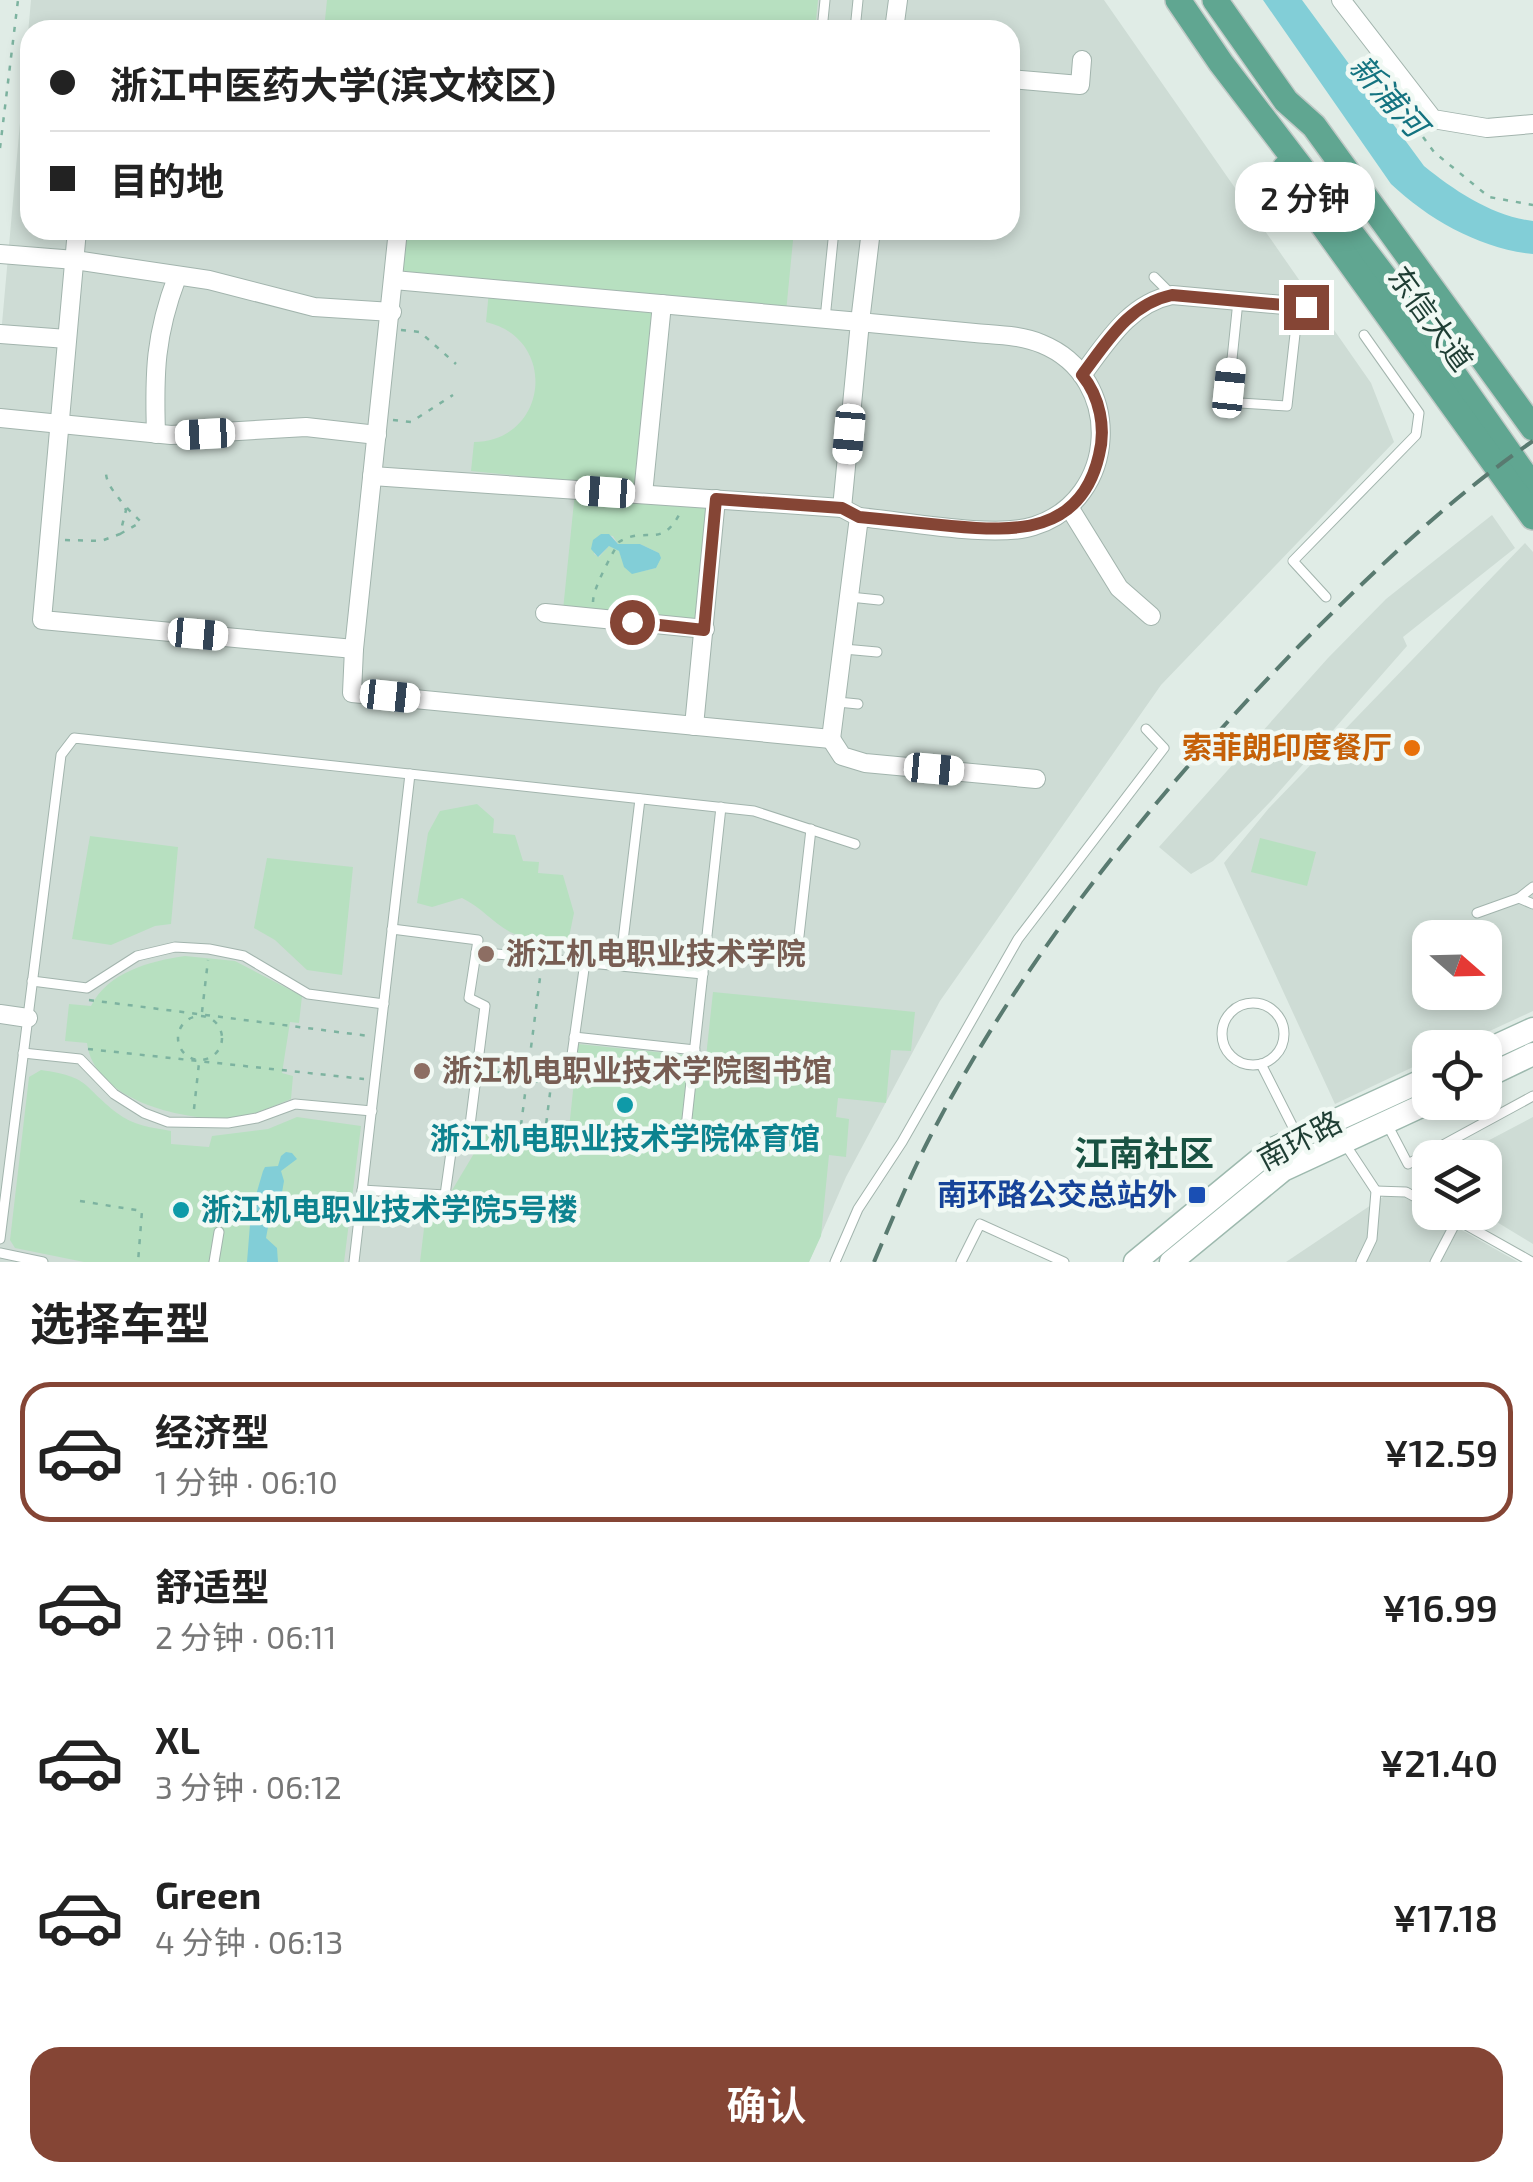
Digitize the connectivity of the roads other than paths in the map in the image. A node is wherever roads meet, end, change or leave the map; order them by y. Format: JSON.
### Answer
{"nodes":[{"id":1,"x":1178,"y":0,"type":"edge"},
{"id":2,"x":1215,"y":0,"type":"edge"},
{"id":3,"x":1341,"y":0,"type":"edge"},
{"id":4,"x":1082,"y":60,"type":"dead end"},
{"id":5,"x":1020,"y":80,"type":"edge"},
{"id":6,"x":1251,"y":102,"type":"junction"},
{"id":7,"x":1286,"y":102,"type":"junction"},
{"id":8,"x":1533,"y":124,"type":"edge"},
{"id":9,"x":77,"y":240,"type":"edge"},
{"id":10,"x":397,"y":240,"type":"edge"},
{"id":11,"x":833,"y":240,"type":"edge"},
{"id":12,"x":870,"y":240,"type":"edge"},
{"id":13,"x":0,"y":254,"type":"edge"},
{"id":14,"x":74,"y":260,"type":"junction"},
{"id":15,"x":177,"y":277,"type":"junction"},
{"id":16,"x":1154,"y":277,"type":"dead end"},
{"id":17,"x":394,"y":280,"type":"junction"},
{"id":18,"x":1172,"y":295,"type":"junction"},
{"id":19,"x":1238,"y":301,"type":"junction"},
{"id":20,"x":662,"y":304,"type":"junction"},
{"id":21,"x":1302,"y":307,"type":"joint"},
{"id":22,"x":825,"y":319,"type":"junction"},
{"id":23,"x":391,"y":321,"type":"junction"},
{"id":24,"x":860,"y":322,"type":"junction"},
{"id":25,"x":0,"y":334,"type":"edge"},
{"id":26,"x":1364,"y":335,"type":"dead end"},
{"id":27,"x":67,"y":339,"type":"junction"},
{"id":28,"x":1082,"y":375,"type":"junction"},
{"id":29,"x":0,"y":418,"type":"edge"},
{"id":30,"x":59,"y":424,"type":"junction"},
{"id":31,"x":378,"y":427,"type":"junction"},
{"id":32,"x":1533,"y":428,"type":"edge"},
{"id":33,"x":156,"y":434,"type":"junction"},
{"id":34,"x":1533,"y":459,"type":"edge"},
{"id":35,"x":372,"y":476,"type":"junction"},
{"id":36,"x":1533,"y":487,"type":"edge"},
{"id":37,"x":644,"y":494,"type":"junction"},
{"id":38,"x":716,"y":499,"type":"junction"},
{"id":39,"x":1068,"y":507,"type":"junction"},
{"id":40,"x":851,"y":512,"type":"junction"},
{"id":41,"x":1533,"y":518,"type":"edge"},
{"id":42,"x":850,"y":597,"type":"junction"},
{"id":43,"x":1326,"y":597,"type":"dead end"},
{"id":44,"x":879,"y":600,"type":"dead end"},
{"id":45,"x":544,"y":613,"type":"dead end"},
{"id":46,"x":1151,"y":616,"type":"dead end"},
{"id":47,"x":704,"y":630,"type":"junction"},
{"id":48,"x":354,"y":648,"type":"junction"},
{"id":49,"x":844,"y":649,"type":"junction"},
{"id":50,"x":877,"y":652,"type":"dead end"},
{"id":51,"x":838,"y":702,"type":"junction"},
{"id":52,"x":858,"y":704,"type":"dead end"},
{"id":53,"x":725,"y":720,"type":"dead end"},
{"id":54,"x":695,"y":722,"type":"junction"},
{"id":55,"x":1146,"y":728,"type":"dead end"},
{"id":56,"x":831,"y":740,"type":"junction"},
{"id":57,"x":410,"y":774,"type":"junction"},
{"id":58,"x":1036,"y":779,"type":"dead end"},
{"id":59,"x":640,"y":799,"type":"junction"},
{"id":60,"x":720,"y":808,"type":"junction"},
{"id":61,"x":810,"y":829,"type":"junction"},
{"id":62,"x":856,"y":844,"type":"dead end"},
{"id":63,"x":1533,"y":887,"type":"edge"},
{"id":64,"x":1519,"y":898,"type":"junction"},
{"id":65,"x":1533,"y":904,"type":"edge"},
{"id":66,"x":1477,"y":913,"type":"dead end"},
{"id":67,"x":392,"y":930,"type":"junction"},
{"id":68,"x":799,"y":936,"type":"dead end"},
{"id":69,"x":476,"y":952,"type":"junction"},
{"id":70,"x":585,"y":962,"type":"junction"},
{"id":71,"x":620,"y":966,"type":"junction"},
{"id":72,"x":703,"y":974,"type":"junction"},
{"id":73,"x":32,"y":981,"type":"junction"},
{"id":74,"x":384,"y":1004,"type":"junction"},
{"id":75,"x":0,"y":1014,"type":"edge"},
{"id":76,"x":28,"y":1018,"type":"junction"},
{"id":77,"x":1533,"y":1029,"type":"edge"},
{"id":78,"x":574,"y":1037,"type":"junction"},
{"id":79,"x":1502,"y":1043,"type":"edge"},
{"id":80,"x":694,"y":1050,"type":"junction"},
{"id":81,"x":24,"y":1053,"type":"junction"},
{"id":82,"x":1533,"y":1054,"type":"edge"},
{"id":83,"x":1260,"y":1064,"type":"junction"},
{"id":84,"x":570,"y":1069,"type":"dead end"},
{"id":85,"x":1502,"y":1069,"type":"edge"},
{"id":86,"x":1412,"y":1085,"type":"edge"},
{"id":87,"x":1533,"y":1096,"type":"edge"},
{"id":88,"x":1412,"y":1110,"type":"edge"},
{"id":89,"x":372,"y":1111,"type":"junction"},
{"id":90,"x":1386,"y":1122,"type":"junction"},
{"id":91,"x":685,"y":1137,"type":"dead end"},
{"id":92,"x":1299,"y":1138,"type":"junction"},
{"id":93,"x":1344,"y":1142,"type":"junction"},
{"id":94,"x":362,"y":1190,"type":"junction"},
{"id":95,"x":1376,"y":1190,"type":"junction"},
{"id":96,"x":1412,"y":1195,"type":"edge"},
{"id":97,"x":1452,"y":1230,"type":"edge"},
{"id":98,"x":1472,"y":1230,"type":"edge"},
{"id":99,"x":219,"y":1232,"type":"road end"},
{"id":100,"x":0,"y":1240,"type":"edge"},
{"id":101,"x":0,"y":1253,"type":"edge"},
{"id":102,"x":1512,"y":1257,"type":"edge"},
{"id":103,"x":43,"y":1262,"type":"edge"},
{"id":104,"x":214,"y":1262,"type":"edge"},
{"id":105,"x":354,"y":1262,"type":"edge"},
{"id":106,"x":835,"y":1262,"type":"edge"},
{"id":107,"x":961,"y":1262,"type":"edge"},
{"id":108,"x":1064,"y":1262,"type":"edge"},
{"id":109,"x":1135,"y":1262,"type":"edge"},
{"id":110,"x":1171,"y":1262,"type":"edge"},
{"id":111,"x":1361,"y":1262,"type":"edge"},
{"id":112,"x":1435,"y":1262,"type":"edge"},
{"id":113,"x":1532,"y":1262,"type":"edge"}],
"edges":[{"from":1,"to":6,"type":"main road","name":"东信大道"},
{"from":2,"to":7,"type":"main road","name":"东信大道"},
{"from":3,"to":8,"type":"street"},
{"from":4,"to":5,"type":"street"},
{"from":6,"to":36,"type":"main road","name":"东信大道"},
{"from":6,"to":41,"type":"main road","name":"东信大道"},
{"from":7,"to":32,"type":"main road","name":"东信大道"},
{"from":7,"to":34,"type":"main road","name":"东信大道"},
{"from":9,"to":14,"type":"street"},
{"from":10,"to":17,"type":"street"},
{"from":11,"to":22,"type":"lane"},
{"from":12,"to":24,"type":"street"},
{"from":13,"to":14,"type":"street"},
{"from":14,"to":15,"type":"street"},
{"from":14,"to":27,"type":"street"},
{"from":15,"to":23,"type":"street"},
{"from":15,"to":33,"type":"street"},
{"from":16,"to":18,"type":"lane"},
{"from":17,"to":20,"type":"street"},
{"from":17,"to":23,"type":"street"},
{"from":18,"to":19,"type":"street"},
{"from":18,"to":28,"type":"street"},
{"from":19,"to":21,"type":"street"},
{"from":19,"to":21,"type":"lane"},
{"from":20,"to":22,"type":"street"},
{"from":20,"to":37,"type":"street"},
{"from":22,"to":24,"type":"street"},
{"from":23,"to":31,"type":"street"},
{"from":24,"to":28,"type":"street"},
{"from":24,"to":40,"type":"street"},
{"from":25,"to":27,"type":"street"},
{"from":26,"to":43,"type":"lane"},
{"from":27,"to":30,"type":"street"},
{"from":28,"to":39,"type":"street"},
{"from":29,"to":30,"type":"street"},
{"from":30,"to":33,"type":"street"},
{"from":30,"to":48,"type":"street"},
{"from":31,"to":33,"type":"street"},
{"from":31,"to":35,"type":"street"},
{"from":35,"to":37,"type":"street"},
{"from":35,"to":48,"type":"street"},
{"from":37,"to":38,"type":"street"},
{"from":38,"to":40,"type":"street"},
{"from":38,"to":47,"type":"street"},
{"from":39,"to":40,"type":"street"},
{"from":39,"to":46,"type":"street"},
{"from":40,"to":42,"type":"street"},
{"from":42,"to":44,"type":"lane"},
{"from":42,"to":49,"type":"street"},
{"from":45,"to":47,"type":"street"},
{"from":47,"to":54,"type":"street"},
{"from":48,"to":54,"type":"street"},
{"from":49,"to":50,"type":"lane"},
{"from":49,"to":51,"type":"street"},
{"from":51,"to":52,"type":"lane"},
{"from":51,"to":56,"type":"street"},
{"from":53,"to":54,"type":"lane"},
{"from":54,"to":56,"type":"street"},
{"from":55,"to":106,"type":"lane"},
{"from":56,"to":58,"type":"street"},
{"from":57,"to":59,"type":"lane"},
{"from":57,"to":67,"type":"lane"},
{"from":57,"to":73,"type":"lane"},
{"from":59,"to":60,"type":"lane"},
{"from":59,"to":71,"type":"lane"},
{"from":60,"to":61,"type":"lane"},
{"from":60,"to":72,"type":"lane"},
{"from":61,"to":62,"type":"lane"},
{"from":61,"to":68,"type":"lane"},
{"from":63,"to":64,"type":"lane"},
{"from":64,"to":65,"type":"lane"},
{"from":64,"to":66,"type":"lane"},
{"from":67,"to":69,"type":"lane"},
{"from":67,"to":74,"type":"lane"},
{"from":69,"to":70,"type":"lane"},
{"from":69,"to":94,"type":"lane"},
{"from":70,"to":71,"type":"lane"},
{"from":70,"to":78,"type":"lane"},
{"from":71,"to":72,"type":"lane"},
{"from":72,"to":80,"type":"lane"},
{"from":73,"to":74,"type":"lane"},
{"from":73,"to":76,"type":"lane"},
{"from":74,"to":89,"type":"lane"},
{"from":75,"to":76,"type":"street"},
{"from":76,"to":81,"type":"lane"},
{"from":77,"to":79,"type":"main road"},
{"from":78,"to":80,"type":"lane"},
{"from":78,"to":84,"type":"lane"},
{"from":80,"to":91,"type":"lane"},
{"from":81,"to":89,"type":"lane"},
{"from":81,"to":100,"type":"lane"},
{"from":82,"to":85,"type":"main road"},
{"from":83,"to":83,"type":"lane"},
{"from":83,"to":92,"type":"lane"},
{"from":86,"to":92,"type":"main road","name":"南环路"},
{"from":87,"to":90,"type":"lane"},
{"from":88,"to":90,"type":"main road","name":"南环路"},
{"from":89,"to":94,"type":"lane"},
{"from":90,"to":93,"type":"main road","name":"南环路"},
{"from":92,"to":109,"type":"main road","name":"南环路"},
{"from":93,"to":95,"type":"lane"},
{"from":93,"to":110,"type":"main road","name":"南环路"},
{"from":94,"to":105,"type":"lane"},
{"from":95,"to":96,"type":"lane"},
{"from":95,"to":111,"type":"lane"},
{"from":97,"to":112,"type":"lane"},
{"from":98,"to":102,"type":"lane"},
{"from":99,"to":104,"type":"lane"},
{"from":101,"to":103,"type":"lane"},
{"from":102,"to":113,"type":"lane"},
{"from":107,"to":108,"type":"lane"}]}
